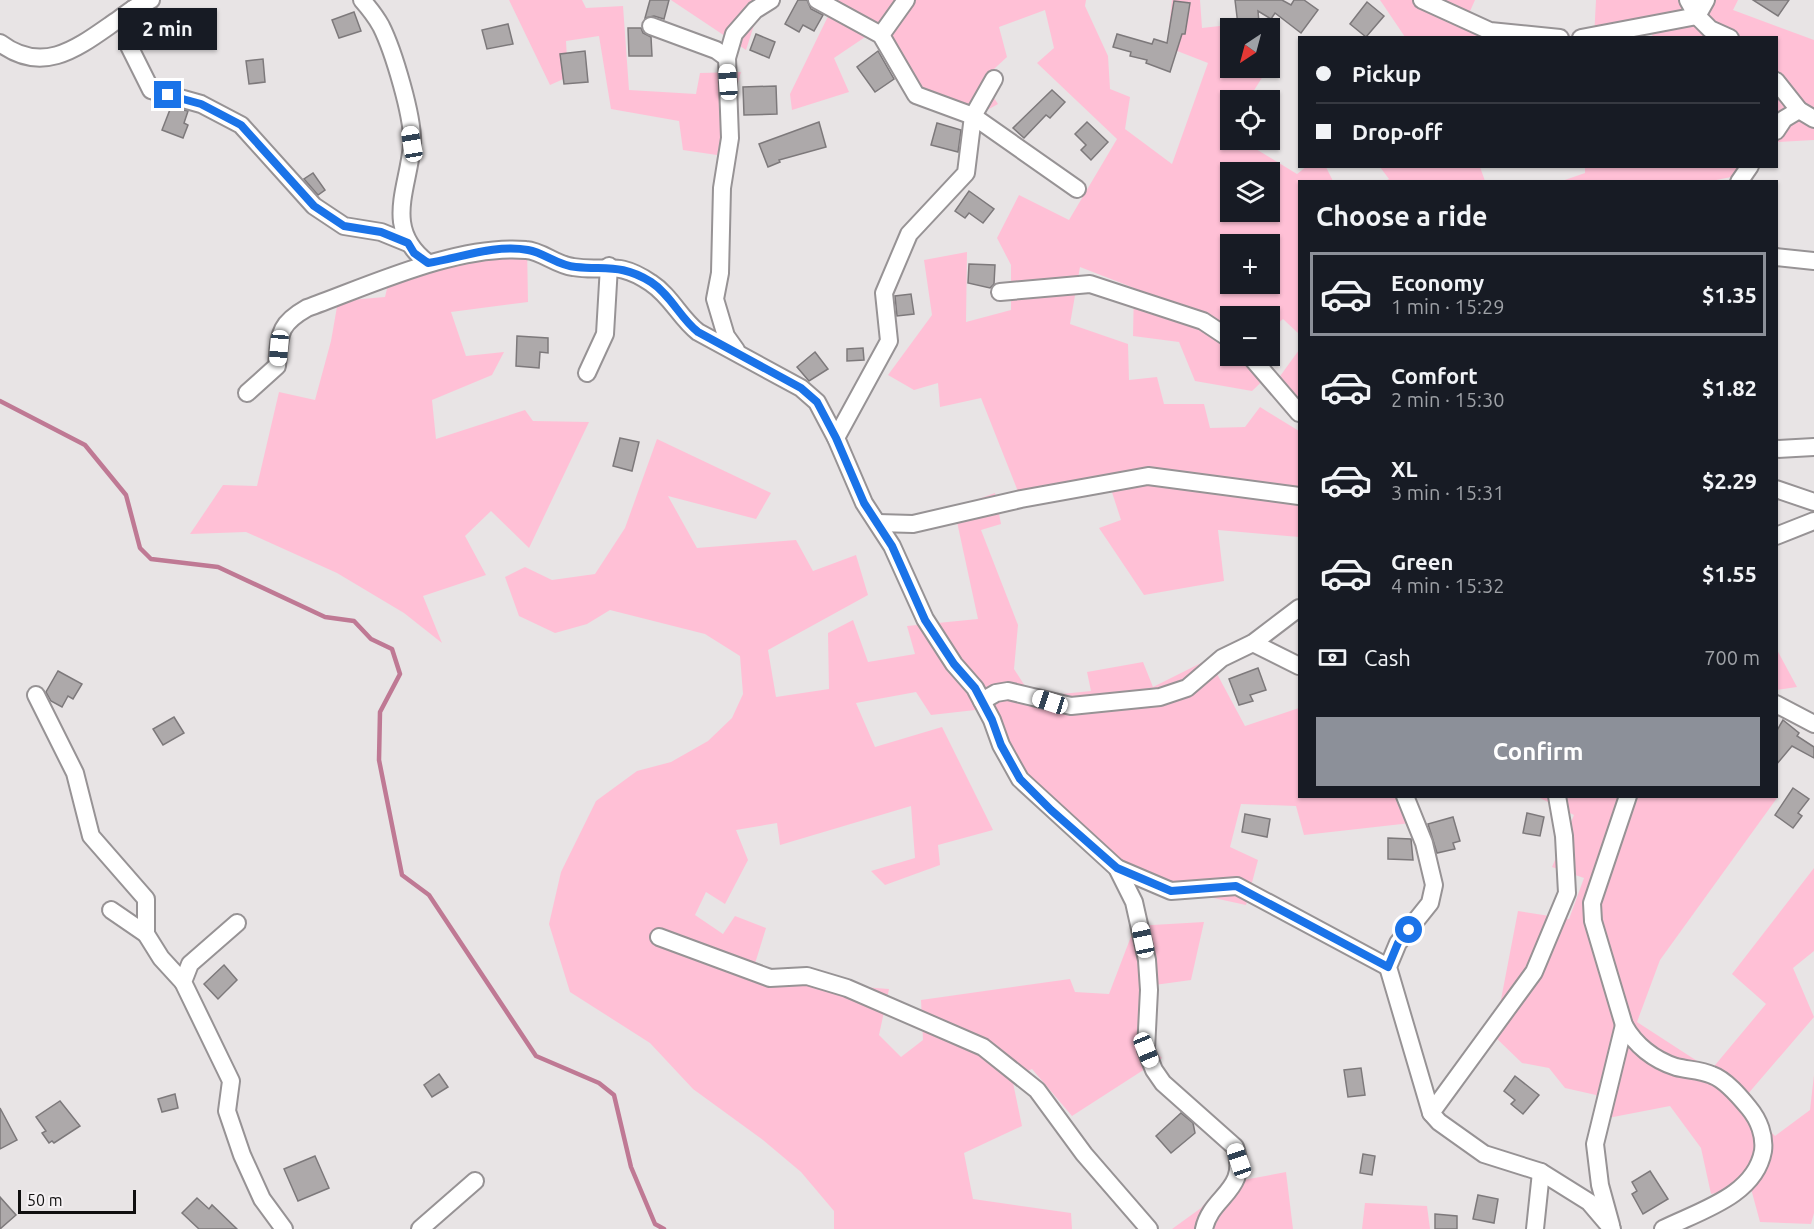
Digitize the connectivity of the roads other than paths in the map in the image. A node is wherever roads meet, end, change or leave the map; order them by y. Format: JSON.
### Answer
{"nodes":[{"id":1,"x":362,"y":0,"type":"edge"},
{"id":2,"x":771,"y":0,"type":"edge"},
{"id":3,"x":817,"y":0,"type":"edge"},
{"id":4,"x":906,"y":0,"type":"edge"},
{"id":5,"x":1422,"y":0,"type":"edge"},
{"id":6,"x":1688,"y":0,"type":"edge"},
{"id":7,"x":1706,"y":0,"type":"edge"},
{"id":8,"x":145,"y":2,"type":"edge"},
{"id":9,"x":751,"y":5,"type":"edge"},
{"id":10,"x":1697,"y":16,"type":"junction"},
{"id":11,"x":651,"y":26,"type":"dead end"},
{"id":12,"x":881,"y":35,"type":"junction"},
{"id":13,"x":1540,"y":36,"type":"edge"},
{"id":14,"x":1592,"y":36,"type":"edge"},
{"id":15,"x":1729,"y":36,"type":"edge"},
{"id":16,"x":0,"y":43,"type":"edge"},
{"id":17,"x":727,"y":58,"type":"junction"},
{"id":18,"x":994,"y":79,"type":"dead end"},
{"id":19,"x":1778,"y":83,"type":"edge"},
{"id":20,"x":1807,"y":114,"type":"edge"},
{"id":21,"x":973,"y":116,"type":"junction"},
{"id":22,"x":1778,"y":128,"type":"edge"},
{"id":23,"x":1077,"y":189,"type":"dead end"},
{"id":24,"x":408,"y":243,"type":"junction"},
{"id":25,"x":1778,"y":257,"type":"edge"},
{"id":26,"x":1814,"y":261,"type":"edge"},
{"id":27,"x":428,"y":263,"type":"junction"},
{"id":28,"x":609,"y":266,"type":"junction"},
{"id":29,"x":1000,"y":292,"type":"dead end"},
{"id":30,"x":1220,"y":332,"type":"edge"},
{"id":31,"x":737,"y":351,"type":"junction"},
{"id":32,"x":1259,"y":366,"type":"edge"},
{"id":33,"x":587,"y":373,"type":"dead end"},
{"id":34,"x":247,"y":393,"type":"dead end"},
{"id":35,"x":1298,"y":412,"type":"edge"},
{"id":36,"x":836,"y":438,"type":"junction"},
{"id":37,"x":1814,"y":447,"type":"edge"},
{"id":38,"x":1778,"y":448,"type":"edge"},
{"id":39,"x":1778,"y":490,"type":"edge"},
{"id":40,"x":1298,"y":496,"type":"edge"},
{"id":41,"x":1814,"y":502,"type":"edge"},
{"id":42,"x":1814,"y":521,"type":"edge"},
{"id":43,"x":878,"y":523,"type":"junction"},
{"id":44,"x":1778,"y":535,"type":"edge"},
{"id":45,"x":1298,"y":609,"type":"edge"},
{"id":46,"x":1253,"y":643,"type":"junction"},
{"id":47,"x":1298,"y":666,"type":"edge"},
{"id":48,"x":36,"y":695,"type":"dead end"},
{"id":49,"x":982,"y":701,"type":"junction"},
{"id":50,"x":1778,"y":705,"type":"edge"},
{"id":51,"x":1814,"y":724,"type":"edge"},
{"id":52,"x":1406,"y":798,"type":"edge"},
{"id":53,"x":1557,"y":798,"type":"edge"},
{"id":54,"x":1627,"y":798,"type":"edge"},
{"id":55,"x":1117,"y":868,"type":"junction"},
{"id":56,"x":111,"y":910,"type":"dead end"},
{"id":57,"x":237,"y":922,"type":"dead end"},
{"id":58,"x":146,"y":934,"type":"junction"},
{"id":59,"x":659,"y":937,"type":"dead end"},
{"id":60,"x":1388,"y":967,"type":"junction"},
{"id":61,"x":183,"y":982,"type":"junction"},
{"id":62,"x":1624,"y":1025,"type":"junction"},
{"id":63,"x":1431,"y":1113,"type":"junction"},
{"id":64,"x":1540,"y":1172,"type":"junction"},
{"id":65,"x":475,"y":1181,"type":"dead end"},
{"id":66,"x":284,"y":1229,"type":"edge"},
{"id":67,"x":420,"y":1229,"type":"edge"},
{"id":68,"x":1149,"y":1229,"type":"edge"},
{"id":69,"x":1204,"y":1229,"type":"edge"},
{"id":70,"x":1535,"y":1229,"type":"edge"},
{"id":71,"x":1612,"y":1229,"type":"edge"},
{"id":72,"x":1663,"y":1229,"type":"edge"}],
"edges":[{"from":1,"to":24,"type":"street"},
{"from":2,"to":9,"type":"street"},
{"from":3,"to":12,"type":"street"},
{"from":4,"to":12,"type":"street"},
{"from":5,"to":13,"type":"street"},
{"from":6,"to":10,"type":"street"},
{"from":7,"to":10,"type":"street"},
{"from":8,"to":16,"type":"street"},
{"from":8,"to":24,"type":"street"},
{"from":9,"to":17,"type":"street"},
{"from":10,"to":14,"type":"street"},
{"from":10,"to":15,"type":"street"},
{"from":11,"to":17,"type":"street"},
{"from":12,"to":21,"type":"street"},
{"from":17,"to":31,"type":"street"},
{"from":18,"to":21,"type":"street"},
{"from":19,"to":20,"type":"street"},
{"from":20,"to":22,"type":"street"},
{"from":21,"to":23,"type":"street"},
{"from":21,"to":36,"type":"street"},
{"from":24,"to":27,"type":"street"},
{"from":25,"to":26,"type":"street"},
{"from":27,"to":28,"type":"street"},
{"from":27,"to":34,"type":"street"},
{"from":28,"to":31,"type":"street"},
{"from":28,"to":33,"type":"street"},
{"from":29,"to":30,"type":"street"},
{"from":31,"to":36,"type":"street"},
{"from":32,"to":35,"type":"street"},
{"from":36,"to":43,"type":"street"},
{"from":37,"to":38,"type":"street"},
{"from":39,"to":41,"type":"street"},
{"from":40,"to":43,"type":"street"},
{"from":42,"to":44,"type":"street"},
{"from":43,"to":49,"type":"street"},
{"from":45,"to":46,"type":"street"},
{"from":46,"to":47,"type":"street"},
{"from":46,"to":49,"type":"street"},
{"from":48,"to":58,"type":"street"},
{"from":49,"to":55,"type":"street"},
{"from":50,"to":51,"type":"street"},
{"from":52,"to":60,"type":"street"},
{"from":53,"to":63,"type":"street"},
{"from":54,"to":62,"type":"street"},
{"from":55,"to":60,"type":"street"},
{"from":55,"to":69,"type":"street"},
{"from":56,"to":58,"type":"street"},
{"from":57,"to":61,"type":"street"},
{"from":58,"to":61,"type":"street"},
{"from":59,"to":68,"type":"street"},
{"from":60,"to":63,"type":"street"},
{"from":61,"to":66,"type":"street"},
{"from":62,"to":71,"type":"street"},
{"from":62,"to":72,"type":"street"},
{"from":63,"to":64,"type":"street"},
{"from":64,"to":70,"type":"street"},
{"from":64,"to":71,"type":"street"},
{"from":65,"to":67,"type":"street"}]}
